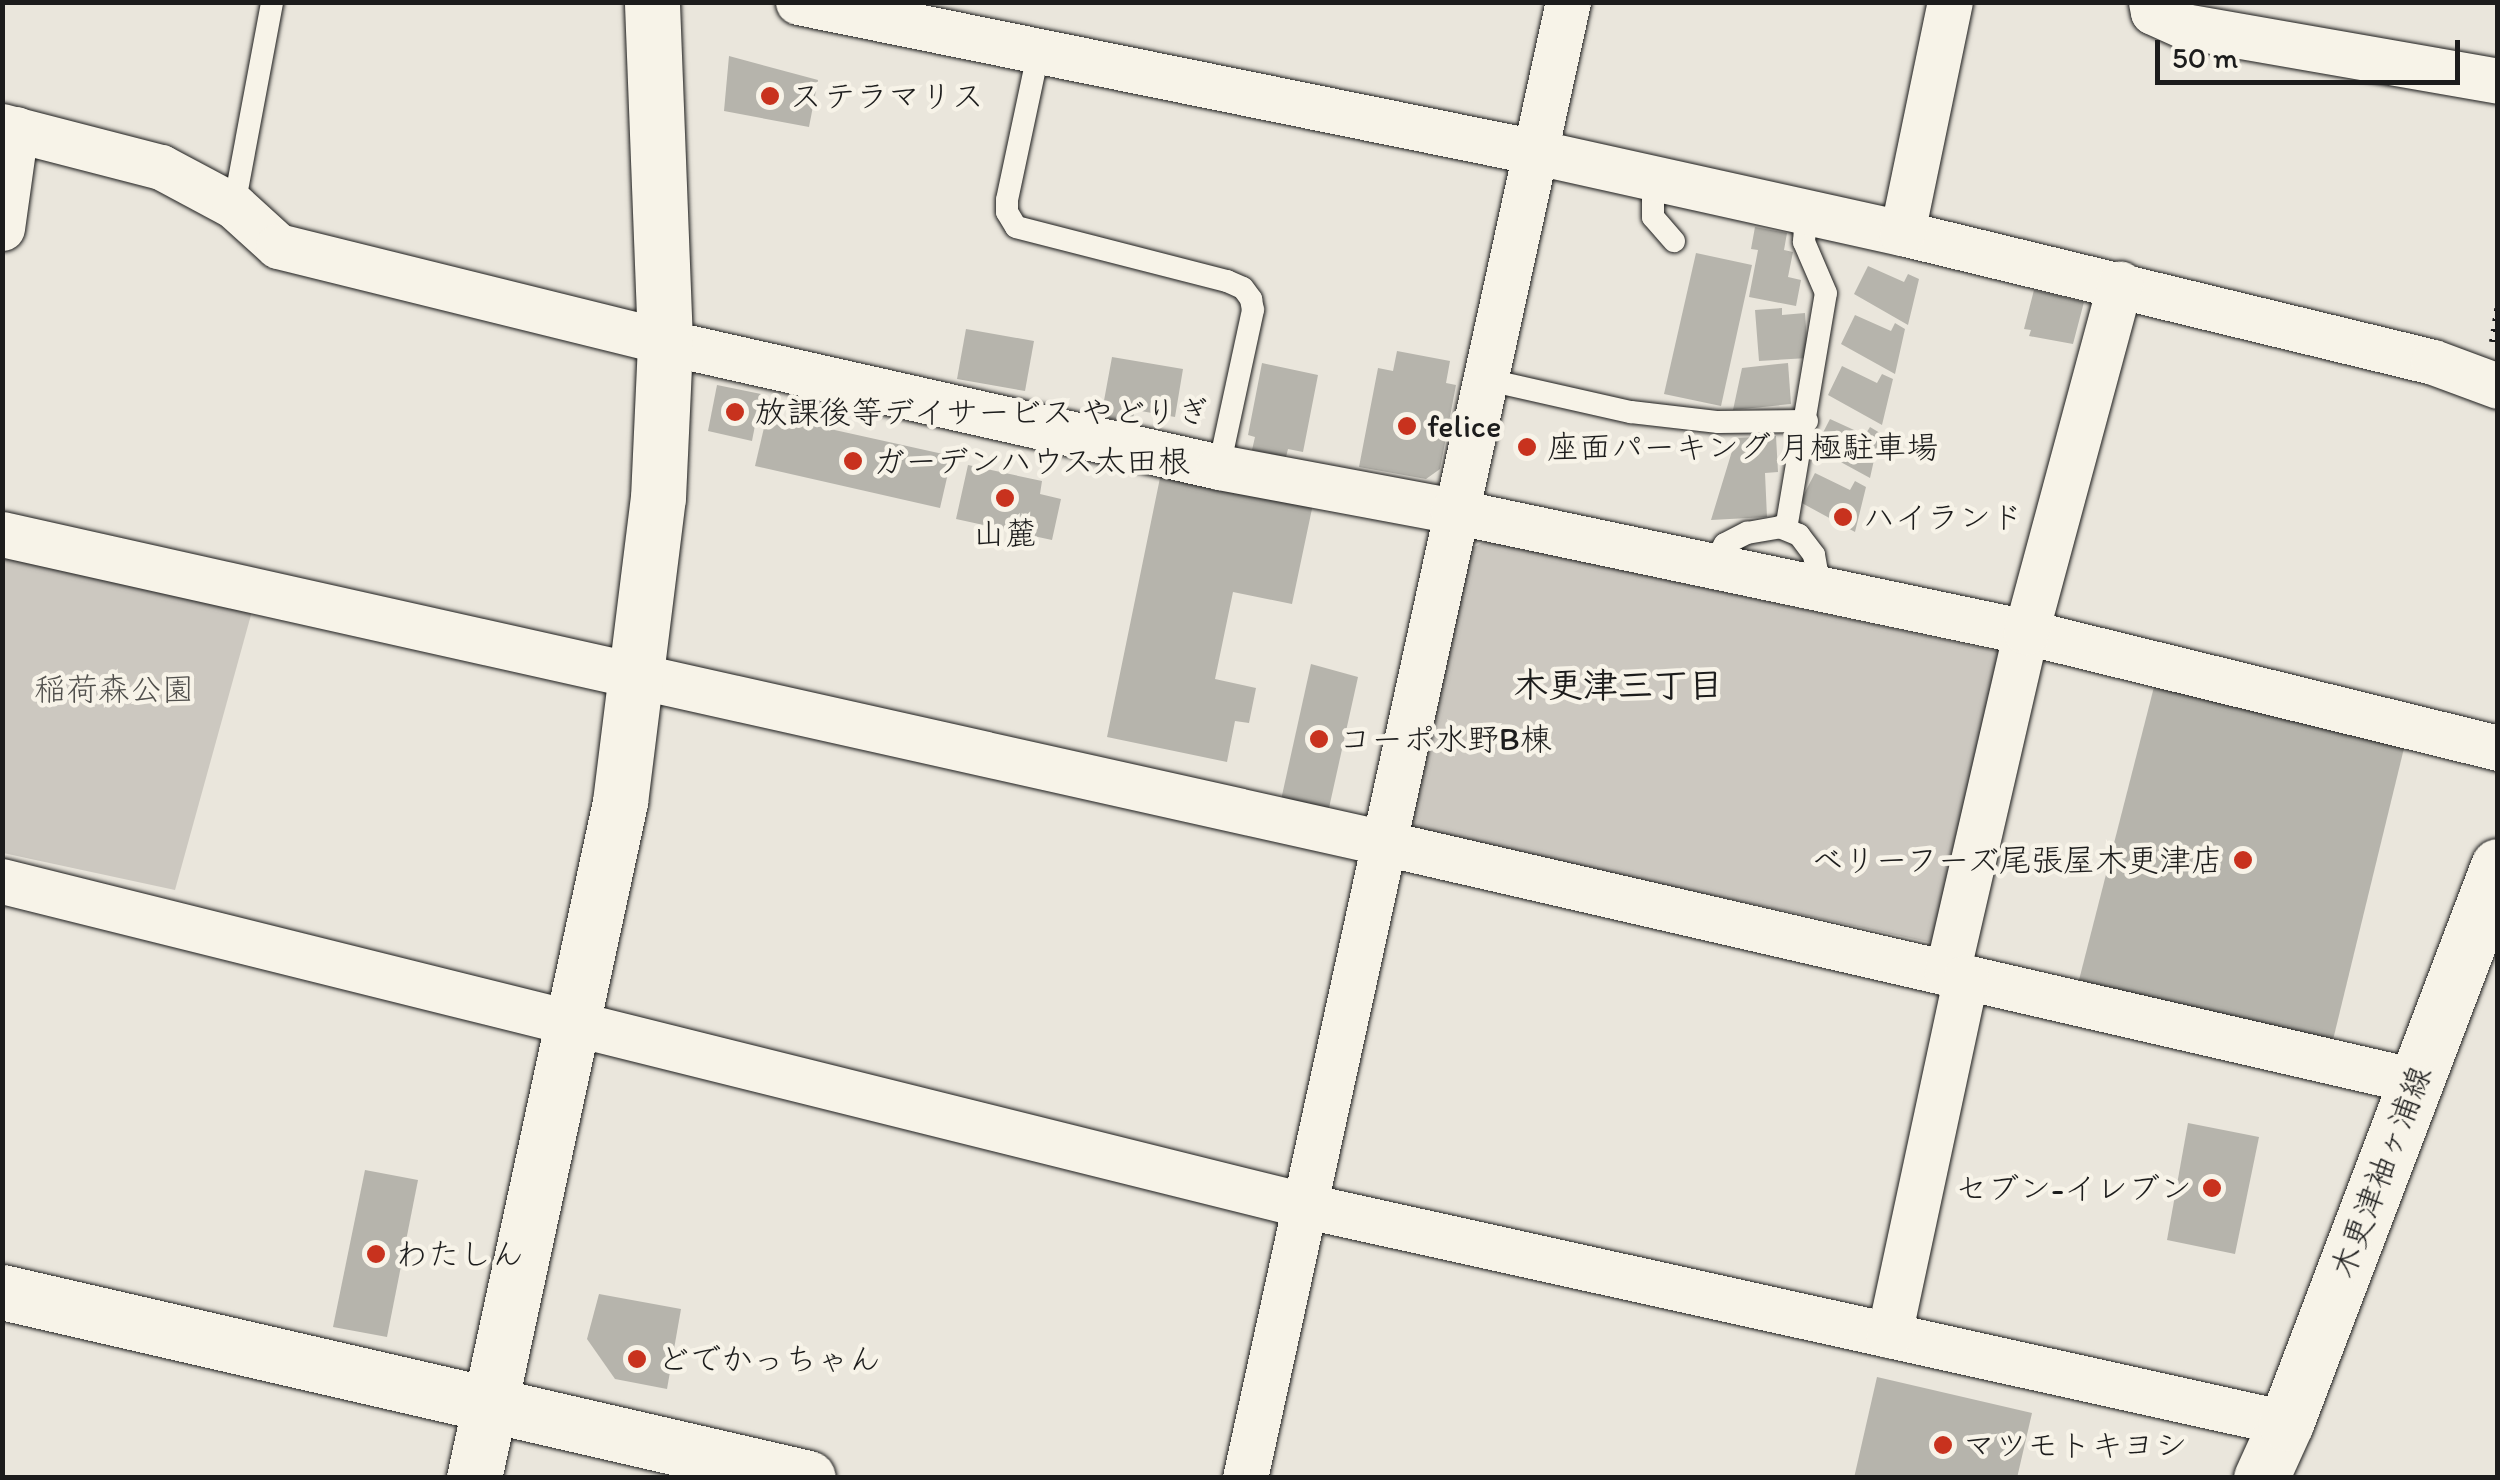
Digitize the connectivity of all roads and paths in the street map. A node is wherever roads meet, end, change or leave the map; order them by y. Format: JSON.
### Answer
{"nodes":[{"id":1,"x":272,"y":2,"type":"edge"},
{"id":2,"x":652,"y":2,"type":"edge"},
{"id":3,"x":798,"y":2,"type":"edge"},
{"id":4,"x":1568,"y":2,"type":"edge"},
{"id":5,"x":1950,"y":2,"type":"edge"},
{"id":6,"x":2151,"y":2,"type":"edge"},
{"id":7,"x":1038,"y":54,"type":"junction"},
{"id":8,"x":2498,"y":82,"type":"edge"},
{"id":9,"x":10,"y":128,"type":"edge"},
{"id":10,"x":1536,"y":152,"type":"junction"},
{"id":11,"x":1652,"y":177,"type":"junction"},
{"id":12,"x":234,"y":206,"type":"junction"},
{"id":13,"x":1806,"y":212,"type":"junction"},
{"id":14,"x":2,"y":228,"type":"edge"},
{"id":15,"x":1902,"y":233,"type":"junction"},
{"id":16,"x":1674,"y":241,"type":"dead end"},
{"id":17,"x":2120,"y":283,"type":"junction"},
{"id":18,"x":665,"y":342,"type":"junction"},
{"id":19,"x":1484,"y":379,"type":"junction"},
{"id":20,"x":2498,"y":386,"type":"edge"},
{"id":21,"x":1807,"y":420,"type":"junction"},
{"id":22,"x":1219,"y":467,"type":"junction"},
{"id":23,"x":1454,"y":511,"type":"junction"},
{"id":24,"x":1786,"y":529,"type":"junction"},
{"id":25,"x":2,"y":534,"type":"edge"},
{"id":26,"x":1712,"y":568,"type":"junction"},
{"id":27,"x":1820,"y":588,"type":"junction"},
{"id":28,"x":2026,"y":632,"type":"junction"},
{"id":29,"x":635,"y":676,"type":"junction"},
{"id":30,"x":2498,"y":748,"type":"edge"},
{"id":31,"x":1384,"y":843,"type":"junction"},
{"id":32,"x":2498,"y":866,"type":"edge"},
{"id":33,"x":2,"y":880,"type":"edge"},
{"id":34,"x":1956,"y":975,"type":"junction"},
{"id":35,"x":573,"y":1022,"type":"junction"},
{"id":36,"x":2416,"y":1082,"type":"junction"},
{"id":37,"x":1307,"y":1206,"type":"junction"},
{"id":38,"x":2,"y":1292,"type":"edge"},
{"id":39,"x":1890,"y":1336,"type":"junction"},
{"id":40,"x":489,"y":1406,"type":"junction"},
{"id":41,"x":2286,"y":1423,"type":"junction"},
{"id":42,"x":474,"y":1478,"type":"edge"},
{"id":43,"x":808,"y":1478,"type":"edge"},
{"id":44,"x":1244,"y":1478,"type":"edge"},
{"id":45,"x":2260,"y":1478,"type":"edge"}],
"edges":[{"from":1,"to":12,"type":"lane"},
{"from":2,"to":18,"type":"street"},
{"from":3,"to":7,"type":"street"},
{"from":4,"to":10,"type":"street"},
{"from":5,"to":15,"type":"street"},
{"from":6,"to":8,"type":"street"},
{"from":7,"to":10,"type":"street"},
{"from":7,"to":22,"type":"lane"},
{"from":9,"to":12,"type":"street"},
{"from":9,"to":14,"type":"street"},
{"from":10,"to":11,"type":"street"},
{"from":10,"to":19,"type":"street"},
{"from":11,"to":13,"type":"street"},
{"from":11,"to":16,"type":"lane"},
{"from":12,"to":18,"type":"street"},
{"from":13,"to":15,"type":"street"},
{"from":13,"to":21,"type":"lane"},
{"from":15,"to":17,"type":"street"},
{"from":17,"to":20,"type":"street"},
{"from":17,"to":28,"type":"street"},
{"from":18,"to":22,"type":"street"},
{"from":18,"to":29,"type":"street"},
{"from":19,"to":21,"type":"lane"},
{"from":19,"to":23,"type":"street"},
{"from":21,"to":24,"type":"lane"},
{"from":22,"to":23,"type":"street"},
{"from":23,"to":26,"type":"street"},
{"from":23,"to":31,"type":"street"},
{"from":24,"to":26,"type":"lane"},
{"from":24,"to":27,"type":"lane"},
{"from":25,"to":29,"type":"street"},
{"from":26,"to":27,"type":"street"},
{"from":27,"to":28,"type":"street"},
{"from":28,"to":30,"type":"street"},
{"from":28,"to":34,"type":"street"},
{"from":29,"to":31,"type":"street"},
{"from":29,"to":35,"type":"street"},
{"from":31,"to":34,"type":"street"},
{"from":31,"to":37,"type":"street"},
{"from":32,"to":36,"type":"street","name":"木更津袖ヶ浦線"},
{"from":33,"to":35,"type":"street"},
{"from":34,"to":36,"type":"street"},
{"from":34,"to":39,"type":"street"},
{"from":35,"to":37,"type":"street"},
{"from":35,"to":40,"type":"street"},
{"from":36,"to":41,"type":"street","name":"木更津袖ヶ浦線"},
{"from":37,"to":39,"type":"street"},
{"from":37,"to":44,"type":"street"},
{"from":38,"to":40,"type":"street"},
{"from":39,"to":41,"type":"street"},
{"from":40,"to":42,"type":"street"},
{"from":40,"to":43,"type":"street"},
{"from":41,"to":45,"type":"street","name":"木更津袖ヶ浦線"}]}
